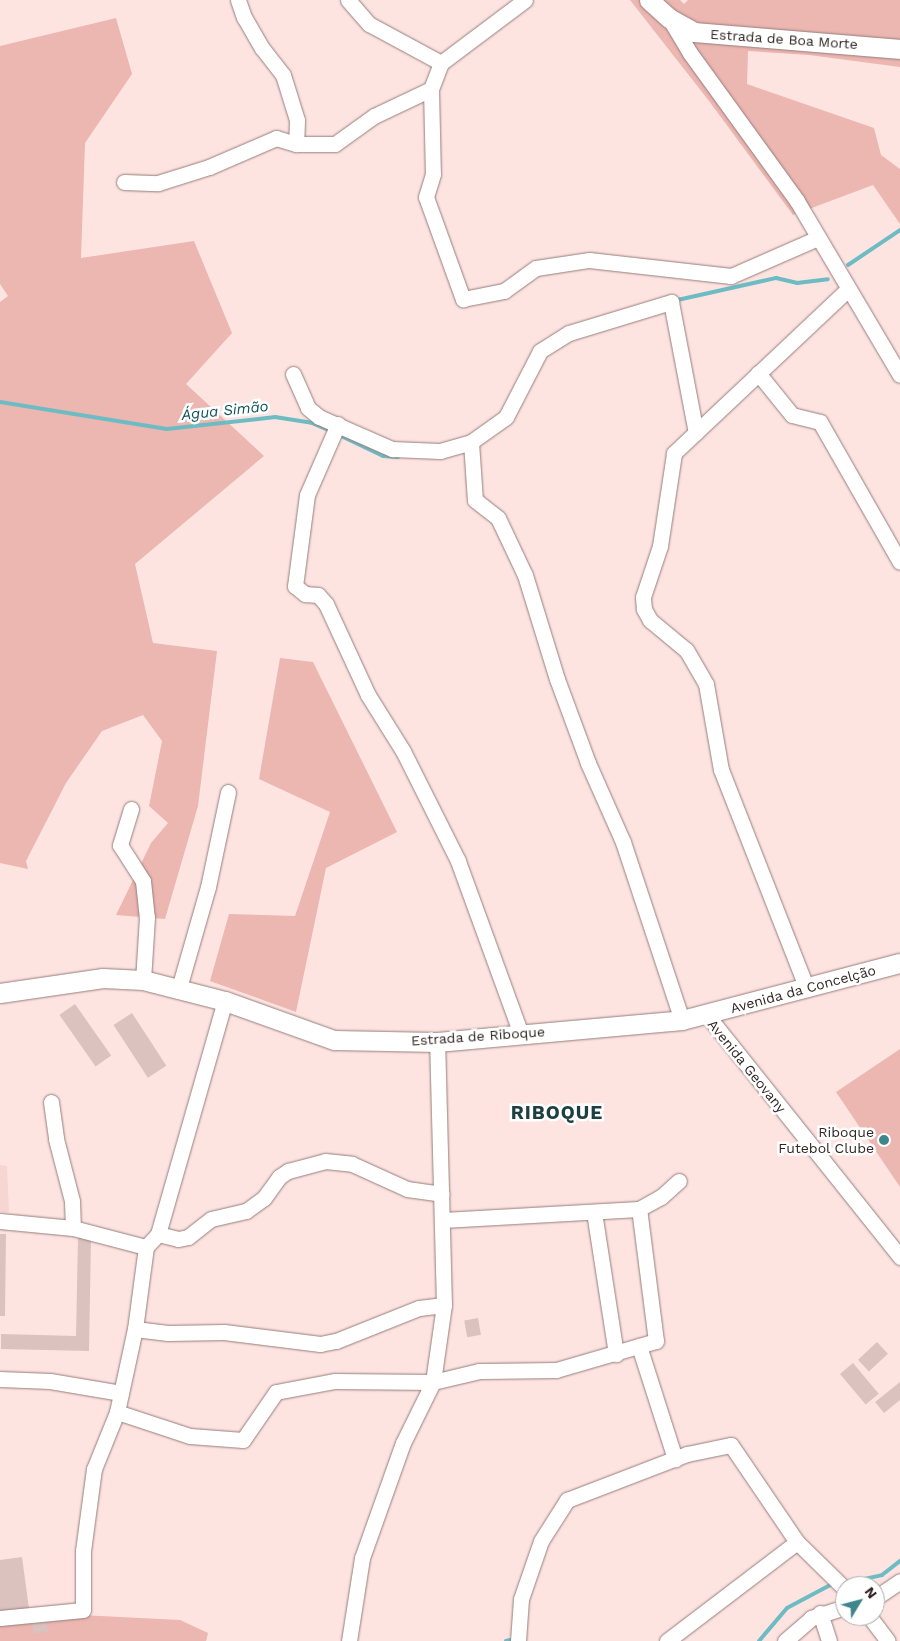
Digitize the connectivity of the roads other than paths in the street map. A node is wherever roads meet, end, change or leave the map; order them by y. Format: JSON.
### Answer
{"nodes":[{"id":1,"x":238,"y":0,"type":"edge"},
{"id":2,"x":348,"y":0,"type":"edge"},
{"id":3,"x":525,"y":0,"type":"edge"},
{"id":4,"x":649,"y":0,"type":"edge"},
{"id":5,"x":669,"y":18,"type":"junction"},
{"id":6,"x":900,"y":50,"type":"edge"},
{"id":7,"x":441,"y":63,"type":"junction"},
{"id":8,"x":431,"y":89,"type":"junction"},
{"id":9,"x":296,"y":144,"type":"junction"},
{"id":10,"x":124,"y":182,"type":"dead end"},
{"id":11,"x":818,"y":238,"type":"junction"},
{"id":12,"x":848,"y":289,"type":"junction"},
{"id":13,"x":758,"y":373,"type":"junction"},
{"id":14,"x":293,"y":374,"type":"dead end"},
{"id":15,"x":900,"y":375,"type":"edge"},
{"id":16,"x":338,"y":424,"type":"junction"},
{"id":17,"x":696,"y":434,"type":"junction"},
{"id":18,"x":471,"y":442,"type":"junction"},
{"id":19,"x":900,"y":562,"type":"edge"},
{"id":20,"x":228,"y":792,"type":"dead end"},
{"id":21,"x":131,"y":809,"type":"dead end"},
{"id":22,"x":900,"y":964,"type":"edge"},
{"id":23,"x":142,"y":980,"type":"junction"},
{"id":24,"x":179,"y":988,"type":"junction"},
{"id":25,"x":807,"y":989,"type":"junction"},
{"id":26,"x":0,"y":993,"type":"edge"},
{"id":27,"x":225,"y":1001,"type":"junction"},
{"id":28,"x":707,"y":1015,"type":"junction"},
{"id":29,"x":682,"y":1020,"type":"junction"},
{"id":30,"x":521,"y":1034,"type":"junction"},
{"id":31,"x":437,"y":1042,"type":"junction"},
{"id":32,"x":51,"y":1102,"type":"dead end"},
{"id":33,"x":679,"y":1181,"type":"dead end"},
{"id":34,"x":442,"y":1194,"type":"junction"},
{"id":35,"x":639,"y":1209,"type":"junction"},
{"id":36,"x":594,"y":1212,"type":"junction"},
{"id":37,"x":443,"y":1220,"type":"junction"},
{"id":38,"x":0,"y":1221,"type":"edge"},
{"id":39,"x":72,"y":1228,"type":"junction"},
{"id":40,"x":158,"y":1234,"type":"junction"},
{"id":41,"x":146,"y":1247,"type":"junction"},
{"id":42,"x":900,"y":1257,"type":"edge"},
{"id":43,"x":444,"y":1305,"type":"junction"},
{"id":44,"x":135,"y":1329,"type":"junction"},
{"id":45,"x":639,"y":1346,"type":"junction"},
{"id":46,"x":616,"y":1354,"type":"junction"},
{"id":47,"x":0,"y":1379,"type":"edge"},
{"id":48,"x":433,"y":1382,"type":"junction"},
{"id":49,"x":121,"y":1393,"type":"junction"},
{"id":50,"x":117,"y":1412,"type":"junction"},
{"id":51,"x":675,"y":1459,"type":"junction"},
{"id":52,"x":797,"y":1542,"type":"junction"},
{"id":53,"x":835,"y":1579,"type":"edge"},
{"id":54,"x":900,"y":1580,"type":"edge"},
{"id":55,"x":885,"y":1591,"type":"edge"},
{"id":56,"x":835,"y":1609,"type":"edge"},
{"id":57,"x":820,"y":1613,"type":"junction"},
{"id":58,"x":0,"y":1618,"type":"edge"},
{"id":59,"x":877,"y":1626,"type":"edge"},
{"id":60,"x":349,"y":1641,"type":"edge"},
{"id":61,"x":518,"y":1641,"type":"edge"},
{"id":62,"x":667,"y":1641,"type":"edge"},
{"id":63,"x":785,"y":1641,"type":"edge"},
{"id":64,"x":829,"y":1641,"type":"edge"},
{"id":65,"x":888,"y":1641,"type":"edge"}],
"edges":[{"from":1,"to":9,"type":"street"},
{"from":2,"to":7,"type":"street"},
{"from":3,"to":7,"type":"street"},
{"from":4,"to":5,"type":"main road","name":"Estrada de Boa Morte"},
{"from":5,"to":6,"type":"main road","name":"Estrada de Boa Morte"},
{"from":5,"to":11,"type":"street"},
{"from":7,"to":8,"type":"street"},
{"from":8,"to":9,"type":"street"},
{"from":8,"to":11,"type":"street"},
{"from":9,"to":10,"type":"street"},
{"from":11,"to":12,"type":"street"},
{"from":12,"to":13,"type":"street"},
{"from":12,"to":15,"type":"street"},
{"from":13,"to":17,"type":"street"},
{"from":13,"to":19,"type":"street"},
{"from":14,"to":16,"type":"street"},
{"from":16,"to":18,"type":"street"},
{"from":16,"to":30,"type":"street"},
{"from":17,"to":18,"type":"street"},
{"from":17,"to":25,"type":"street"},
{"from":18,"to":29,"type":"street"},
{"from":20,"to":24,"type":"street"},
{"from":21,"to":23,"type":"street"},
{"from":22,"to":25,"type":"main road","name":"Avenida da Concelção"},
{"from":23,"to":24,"type":"main road","name":"Estrada de Riboque"},
{"from":23,"to":26,"type":"main road","name":"Estrada de Riboque"},
{"from":24,"to":27,"type":"main road","name":"Estrada de Riboque"},
{"from":25,"to":28,"type":"main road","name":"Avenida da Concelção"},
{"from":27,"to":31,"type":"main road","name":"Estrada de Riboque"},
{"from":27,"to":40,"type":"street"},
{"from":28,"to":29,"type":"main road","name":"Estrada de Riboque"},
{"from":28,"to":42,"type":"street","name":"Avenida Geovany"},
{"from":29,"to":30,"type":"main road","name":"Estrada de Riboque"},
{"from":30,"to":31,"type":"main road","name":"Estrada de Riboque"},
{"from":31,"to":34,"type":"street"},
{"from":32,"to":39,"type":"street"},
{"from":33,"to":35,"type":"street"},
{"from":34,"to":37,"type":"street"},
{"from":34,"to":40,"type":"street"},
{"from":35,"to":36,"type":"street"},
{"from":35,"to":45,"type":"street"},
{"from":36,"to":37,"type":"street"},
{"from":36,"to":46,"type":"street"},
{"from":37,"to":43,"type":"street"},
{"from":38,"to":39,"type":"street"},
{"from":39,"to":41,"type":"street"},
{"from":40,"to":41,"type":"street"},
{"from":41,"to":44,"type":"street"},
{"from":43,"to":44,"type":"street"},
{"from":43,"to":48,"type":"street"},
{"from":44,"to":49,"type":"street"},
{"from":45,"to":46,"type":"street"},
{"from":45,"to":51,"type":"street"},
{"from":46,"to":48,"type":"street"},
{"from":47,"to":49,"type":"street"},
{"from":48,"to":50,"type":"street"},
{"from":48,"to":60,"type":"street"},
{"from":49,"to":50,"type":"street"},
{"from":50,"to":58,"type":"street"},
{"from":51,"to":52,"type":"street"},
{"from":51,"to":61,"type":"street"},
{"from":52,"to":53,"type":"street"},
{"from":52,"to":62,"type":"street"},
{"from":54,"to":55,"type":"street"},
{"from":56,"to":57,"type":"street"},
{"from":57,"to":63,"type":"street"},
{"from":57,"to":64,"type":"street"},
{"from":59,"to":65,"type":"street"}]}
